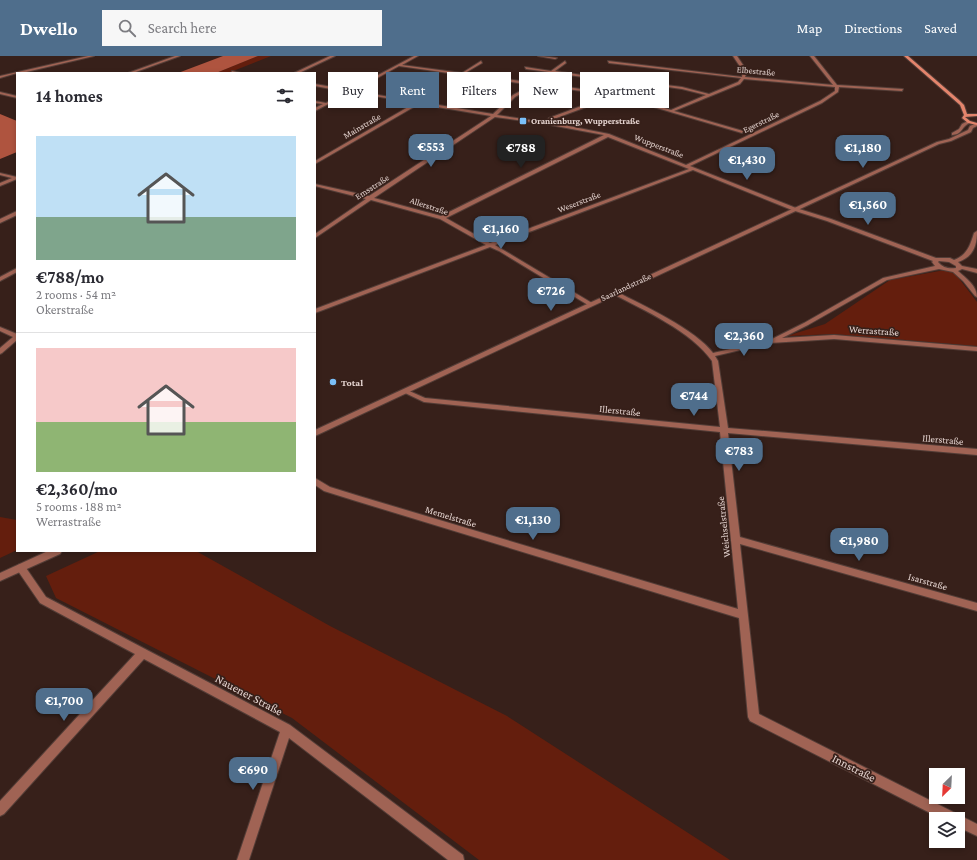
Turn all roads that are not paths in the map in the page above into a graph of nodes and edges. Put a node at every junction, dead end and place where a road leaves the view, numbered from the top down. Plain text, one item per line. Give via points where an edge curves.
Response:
1 (92, 56) edge
2 (178, 56) edge
3 (333, 56) edge
4 (416, 56) edge
5 (540, 56) edge
6 (735, 56) edge
7 (812, 56) edge
8 (906, 56) edge
9 (555, 58) dead end
10 (481, 62) dead end
11 (565, 62) dead end
12 (609, 62) dead end
13 (398, 65) junction
14 (526, 68) dead end
15 (22, 72) edge
16 (133, 72) edge
17 (298, 72) edge
18 (448, 72) edge
19 (465, 72) edge
20 (551, 72) joint
21 (16, 73) edge
22 (378, 76) edge
23 (0, 77) edge
24 (743, 78) junction
25 (316, 85) edge
26 (669, 86) edge
27 (328, 87) edge
28 (837, 87) junction
29 (902, 90) dead end
30 (0, 93) edge
31 (519, 93) edge
32 (709, 95) junction
33 (16, 96) edge
34 (316, 102) edge
35 (327, 104) joint
36 (962, 105) junction
37 (439, 107) edge
38 (409, 108) edge
39 (580, 108) edge
40 (661, 108) edge
41 (316, 110) edge
42 (671, 111) junction
43 (966, 115) junction
44 (977, 115) edge
45 (494, 116) junction
46 (969, 122) junction
47 (545, 123) junction
48 (977, 124) edge
49 (742, 132) dead end
50 (964, 134) junction
51 (975, 134) dead end
52 (608, 135) junction
53 (938, 143) junction
54 (316, 161) edge
55 (687, 166) junction
56 (693, 169) junction
57 (0, 174) edge
58 (16, 178) edge
59 (16, 178) edge
60 (0, 185) edge
61 (316, 185) edge
62 (370, 198) junction
63 (794, 209) junction
64 (16, 213) edge
65 (442, 218) junction
66 (0, 221) edge
67 (977, 233) edge
68 (316, 235) edge
69 (490, 245) junction
70 (936, 260) junction
71 (954, 262) junction
72 (939, 267) junction
73 (957, 269) junction
74 (16, 271) edge
75 (977, 271) edge
76 (0, 279) edge
77 (615, 293) junction
78 (977, 295) edge
79 (590, 304) junction
80 (316, 310) edge
81 (0, 329) edge
82 (16, 336) edge
83 (16, 337) edge
84 (770, 341) junction
85 (977, 349) edge
86 (0, 352) edge
87 (712, 355) junction
88 (407, 392) junction
89 (724, 430) junction
90 (316, 433) edge
91 (977, 452) edge
92 (316, 482) edge
93 (735, 539) junction
94 (55, 552) edge
95 (21, 568) junction
96 (0, 577) edge
97 (977, 606) edge
98 (744, 615) junction
99 (143, 652) junction
100 (754, 717) joint
101 (286, 729) junction
102 (0, 810) edge
103 (941, 812) edge
104 (965, 824) edge
105 (977, 830) edge
106 (243, 860) edge
107 (458, 860) edge

1 - 15 street
2 - 16 street
3 - 17 street
4 - 13 street
5 - 9 street
6 - 24 street via 745,71
7 - 28 street
8 - 36 main road
10 - 19 street
11 - 20 street, Emsstraße
12 - 24 street, Elbestraße
13 - 18 street
13 - 22 street
14 - 20 street
21 - 23 street
24 - 28 street, Elbestraße
24 - 32 street via 739,83
25 - 27 street, Wupperstraße
26 - 32 street
28 - 29 street, Elbestraße
28 - 55 street, Egerstraße via 837,91 821,102
30 - 33 street
31 - 45 street, Emsstraße
32 - 42 street
34 - 35 street
35 - 41 street
36 - 43 main road
36 - 44 main road
37 - 45 street, Wupperstraße
38 - 54 street, Mainstraße
39 - 47 street
40 - 42 street
42 - 49 street
43 - 44 main road
43 - 46 main road via 964,119
45 - 47 street, Wupperstraße
45 - 62 street, Emsstraße
46 - 48 main road
46 - 53 street, Saarlandstraße via 963,125 961,130
47 - 52 street, Wupperstraße
48 - 50 street, Saarlandstraße
50 - 51 street
50 - 53 street, Saarlandstraße
52 - 55 street, Wupperstraße
52 - 65 street
53 - 63 street, Saarlandstraße
55 - 56 street, Wupperstraße
56 - 63 street, Wupperstraße
56 - 69 street, Weserstraße
57 - 58 street
59 - 60 street
61 - 62 street, Allerstraße
62 - 65 street, Allerstraße
62 - 68 street, Emsstraße
63 - 70 street, Wupperstraße
63 - 77 street, Saarlandstraße
64 - 66 street
65 - 69 street, Allerstraße
67 - 71 street via 971,251 967,256
69 - 79 street, Allerstraße
69 - 80 street, Weserstraße
70 - 71 street, Wupperstraße
70 - 72 street
71 - 73 street
72 - 73 street
72 - 84 street, Werrastraße via 885,279 806,324
73 - 75 street
73 - 78 street
74 - 76 street
77 - 79 street, Saarlandstraße
77 - 87 street via 694,338
79 - 88 street, Saarlandstraße
81 - 82 street
83 - 86 street
84 - 85 street, Werrastraße via 834,337
84 - 87 street, Werrastraße
87 - 89 street, Weichselstraße
88 - 89 street, Illerstraße via 424,400
88 - 90 street, Saarlandstraße
89 - 91 street, Illerstraße
89 - 93 street, Weichselstraße
92 - 98 street, Memelstraße via 327,489 359,500
93 - 97 street, Isarstraße
93 - 98 street, Weichselstraße
94 - 95 street
95 - 96 street
95 - 99 street, Nauener Straße via 43,600
98 - 100 street, Weichselstraße
99 - 101 street, Nauener Straße
99 - 102 street
100 - 103 street, Innstraße
101 - 106 street
101 - 107 street, Nauener Straße
104 - 105 street

